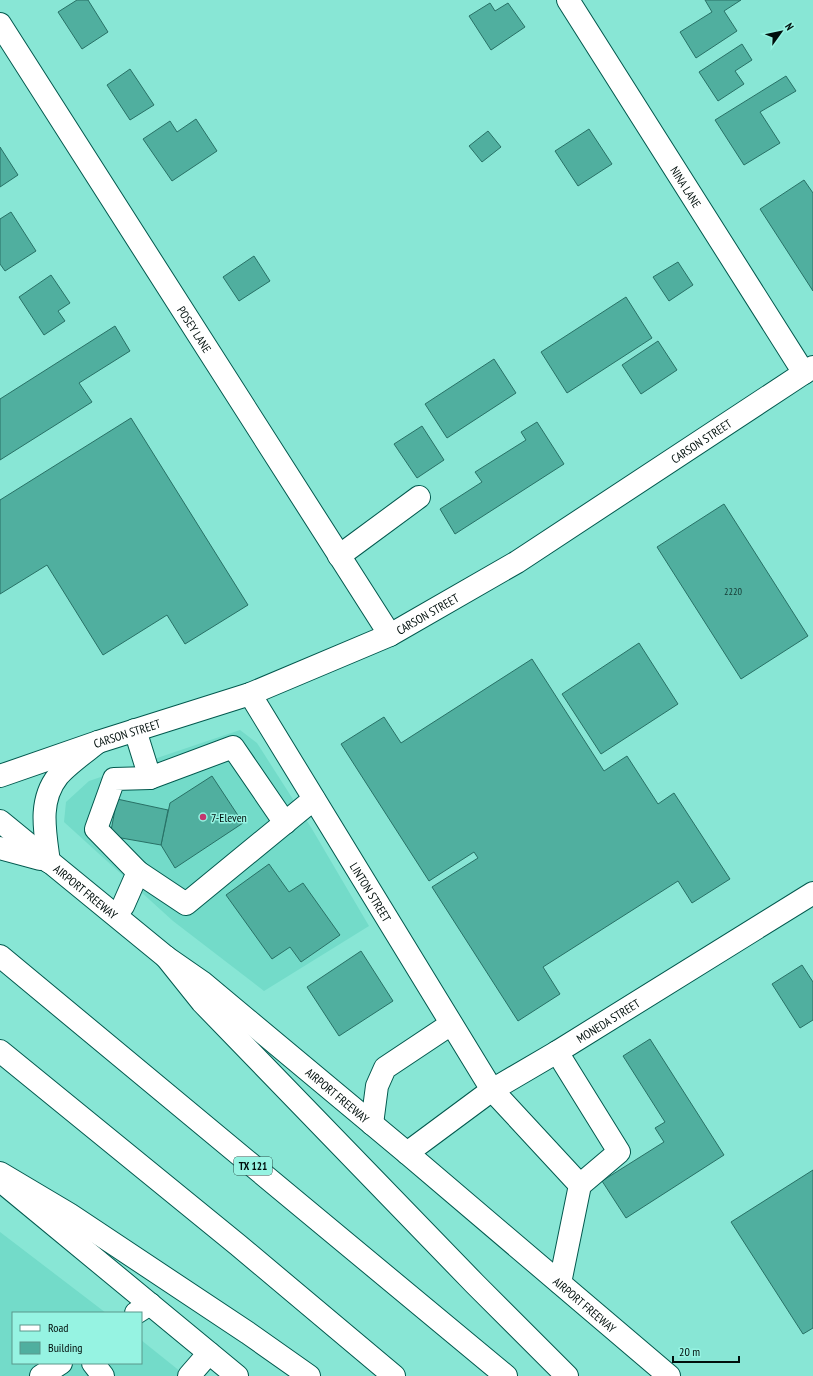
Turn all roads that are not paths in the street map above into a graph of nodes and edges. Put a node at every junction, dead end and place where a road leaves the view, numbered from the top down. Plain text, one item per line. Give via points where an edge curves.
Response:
1 (568, 0) edge
2 (0, 24) edge
3 (809, 370) edge
4 (419, 497) dead end
5 (340, 556) junction
6 (390, 635) junction
7 (250, 694) junction
8 (134, 730) junction
9 (98, 742) junction
10 (0, 776) edge
11 (150, 778) junction
12 (314, 799) junction
13 (0, 821) edge
14 (285, 822) junction
15 (0, 848) edge
16 (49, 862) junction
17 (138, 872) junction
18 (813, 893) edge
19 (123, 906) dead end
20 (0, 956) edge
21 (166, 957) junction
22 (451, 1024) junction
23 (0, 1051) edge
24 (557, 1052) junction
25 (492, 1090) junction
26 (372, 1124) junction
27 (407, 1153) junction
28 (0, 1173) edge
29 (0, 1180) edge
30 (580, 1185) junction
31 (560, 1283) junction
32 (143, 1308) edge
33 (209, 1353) junction
34 (59, 1364) edge
35 (94, 1364) edge
36 (41, 1376) edge
37 (103, 1376) edge
38 (189, 1376) edge
39 (237, 1376) edge
40 (309, 1376) edge
41 (394, 1376) edge
42 (506, 1376) edge
43 (567, 1376) edge
44 (669, 1376) edge

1 - 3 main road, NINA LANE
2 - 5 main road, POSEY LANE
3 - 6 main road, CARSON STREET via 517,562
4 - 5 main road
5 - 6 main road, POSEY LANE
6 - 7 main road, CARSON STREET
7 - 8 main road, CARSON STREET
7 - 12 main road, LINTON STREET
8 - 9 main road, CARSON STREET
8 - 11 main road
9 - 10 main road, CARSON STREET
9 - 16 main road via 59,775 49,790 44,810 44,825
11 - 14 main road via 233,747
11 - 17 main road via 114,779 96,829
12 - 14 main road
12 - 22 main road, LINTON STREET
13 - 16 main road, AIRPORT FREEWAY
14 - 17 main road via 186,904
15 - 16 main road
16 - 21 main road, AIRPORT FREEWAY
17 - 19 main road
18 - 24 main road, MONEDA STREET
20 - 42 main road, TX 121
21 - 26 main road, AIRPORT FREEWAY via 202,982
21 - 43 main road via 202,1002
22 - 25 main road, LINTON STREET
22 - 26 main road via 389,1064 383,1071 377,1086
23 - 41 main road
24 - 25 main road, MONEDA STREET
24 - 30 main road via 619,1152
25 - 27 main road, MONEDA STREET
25 - 30 main road, LINTON STREET
26 - 27 main road, AIRPORT FREEWAY
27 - 31 main road, AIRPORT FREEWAY
28 - 40 main road via 69,1214
29 - 32 main road
30 - 31 main road
31 - 44 main road, AIRPORT FREEWAY
32 - 33 main road
33 - 38 main road
33 - 39 main road
34 - 36 main road
35 - 37 main road

